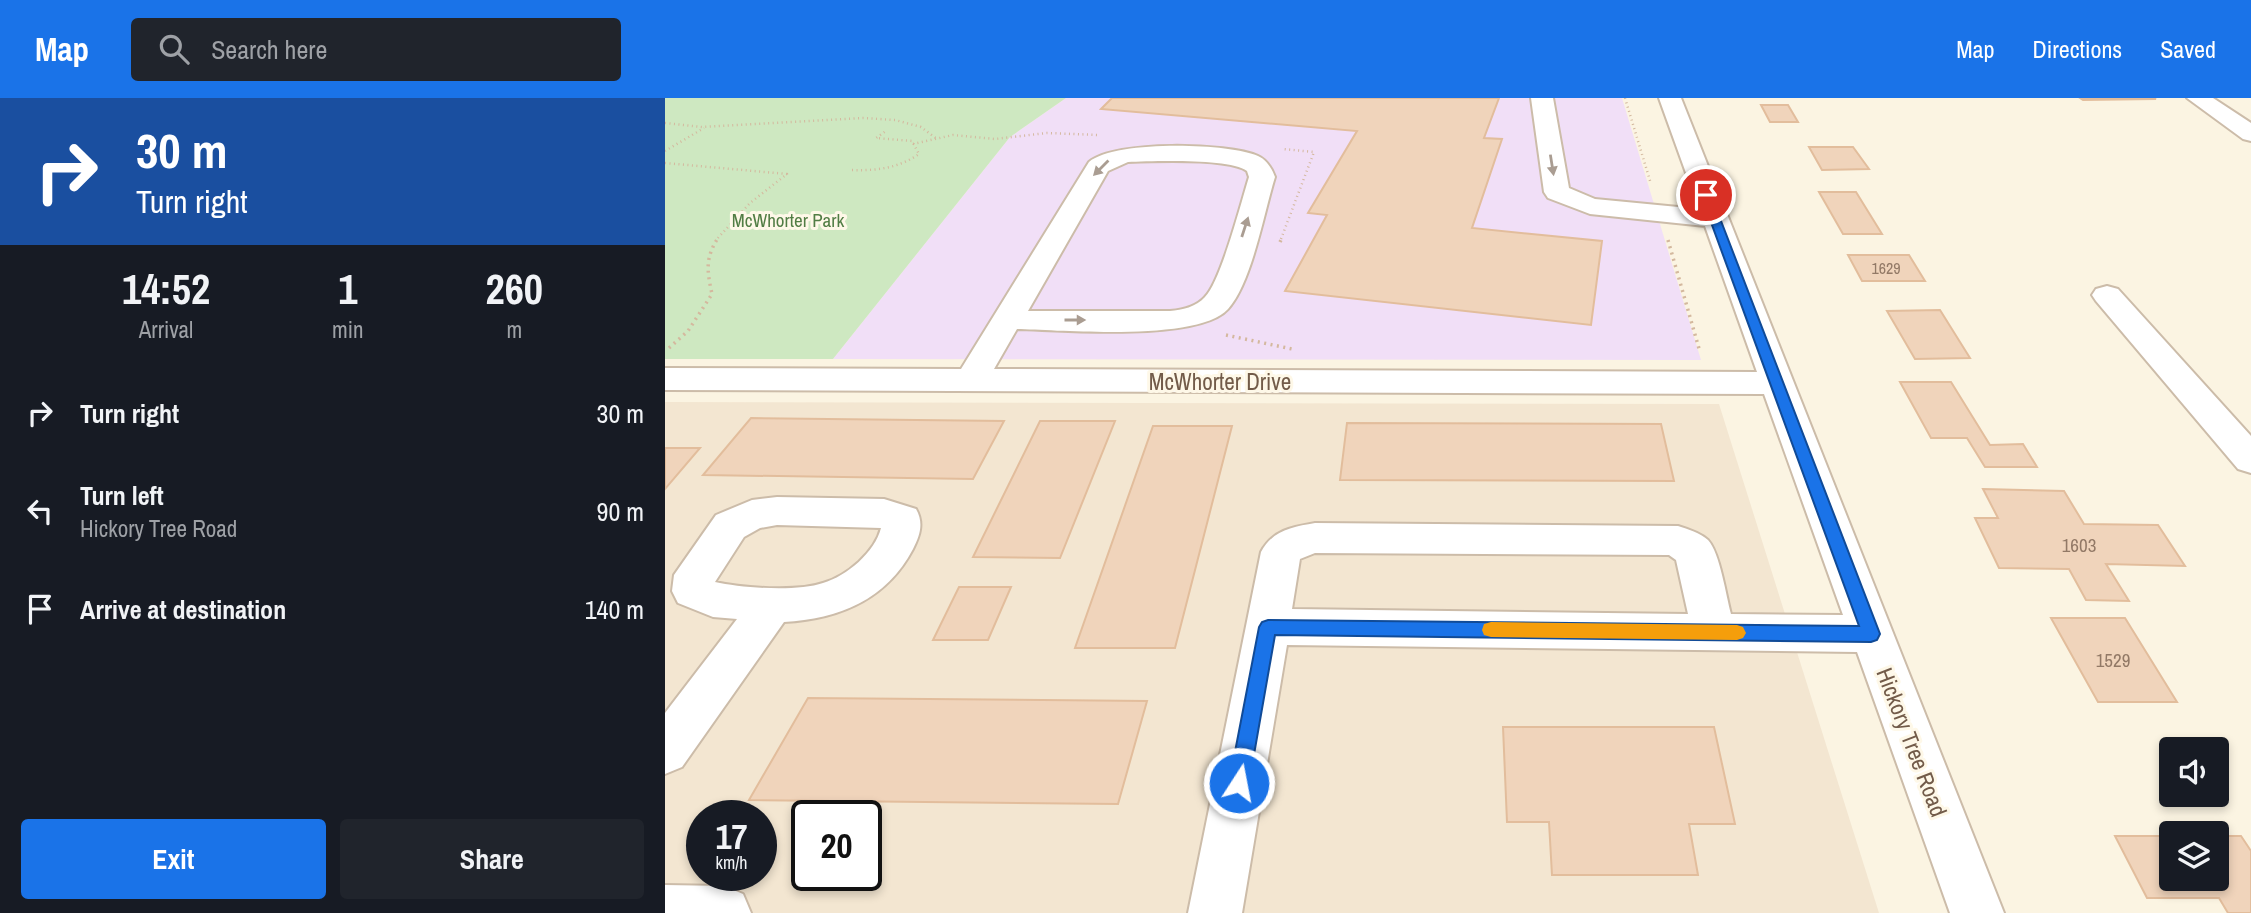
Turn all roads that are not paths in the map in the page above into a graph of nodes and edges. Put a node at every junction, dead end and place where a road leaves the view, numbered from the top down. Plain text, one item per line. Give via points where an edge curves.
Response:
1 (1542, 98) edge
2 (1670, 98) edge
3 (2198, 98) edge
4 (2251, 134) edge
5 (1715, 219) junction
6 (2107, 295) dead end
7 (1007, 320) junction
8 (665, 379) edge
9 (971, 380) junction
10 (1776, 383) junction
11 (2251, 460) edge
12 (772, 605) dead end
13 (1268, 627) junction
14 (1714, 632) junction
15 (1871, 634) junction
16 (665, 751) edge
17 (665, 912) edge
18 (724, 913) edge
19 (1215, 913) edge
20 (1977, 913) edge

1 -> 5 street via 1557,192 1590,206
2 - 5 street, Hickory Tree Road
3 - 4 street
5 - 10 street, Hickory Tree Road
6 - 11 street
7 -> 7 street via 1162,321 1206,311 1223,295 1261,170 1236,158 1135,154 1102,163
7 - 9 street
8 - 9 street, McWhorter Drive
9 - 10 street, McWhorter Drive
10 - 15 street, Hickory Tree Road
12 - 16 street
13 - 14 street
13 - 14 street via 1281,552 1294,542 1315,538 1648,539 1678,541 1694,552
13 - 19 street
14 - 15 street
15 - 20 street, Hickory Tree Road
17 - 18 street

